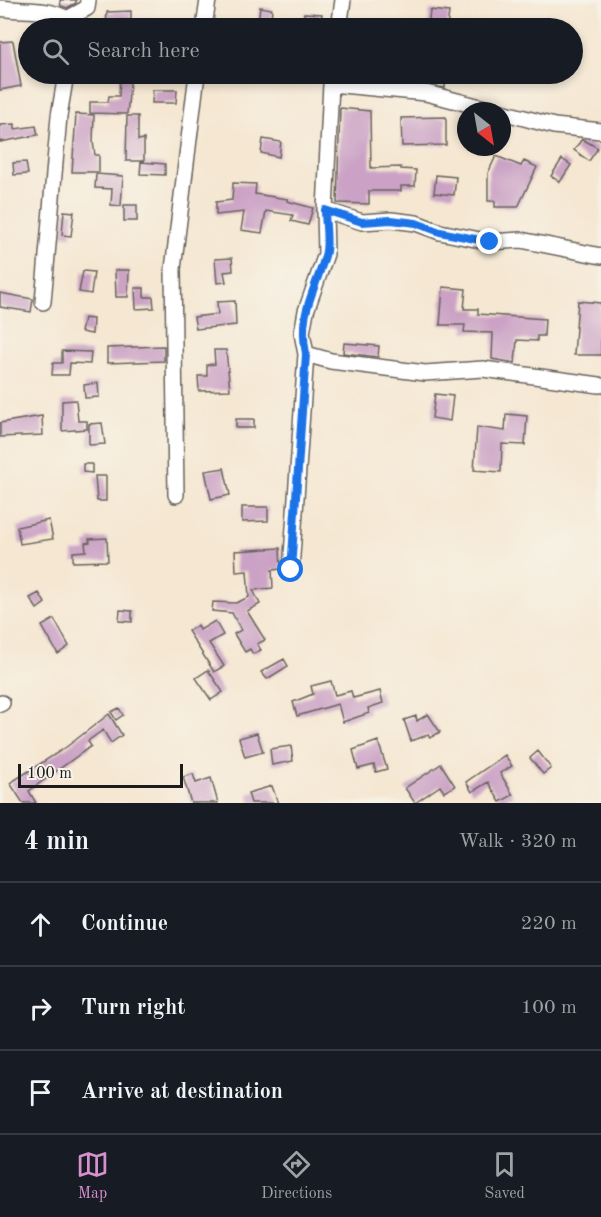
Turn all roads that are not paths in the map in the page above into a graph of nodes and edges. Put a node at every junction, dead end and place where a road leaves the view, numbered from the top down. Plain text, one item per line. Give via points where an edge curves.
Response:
1 (88, 0) edge
2 (208, 0) edge
3 (343, 0) edge
4 (0, 8) edge
5 (57, 18) edge
6 (74, 18) edge
7 (205, 18) edge
8 (340, 18) edge
9 (64, 84) edge
10 (196, 84) edge
11 (332, 84) edge
12 (366, 84) edge
13 (461, 102) edge
14 (511, 114) edge
15 (601, 132) edge
16 (325, 210) junction
17 (601, 256) edge
18 (43, 302) dead end
19 (306, 354) junction
20 (599, 385) dead end
21 (176, 495) dead end
22 (291, 570) dead end

1 - 6 street via 87,8
2 - 7 street
3 - 8 street
4 - 5 street via 41,9
9 - 18 street
10 - 21 street via 173,269
11 - 16 street
12 - 13 street
14 - 15 street via 554,126
16 - 17 street via 362,222 416,223 490,242 521,240
16 - 19 street via 326,254 308,303 302,333
19 - 20 street via 425,373 483,369
19 - 22 street

